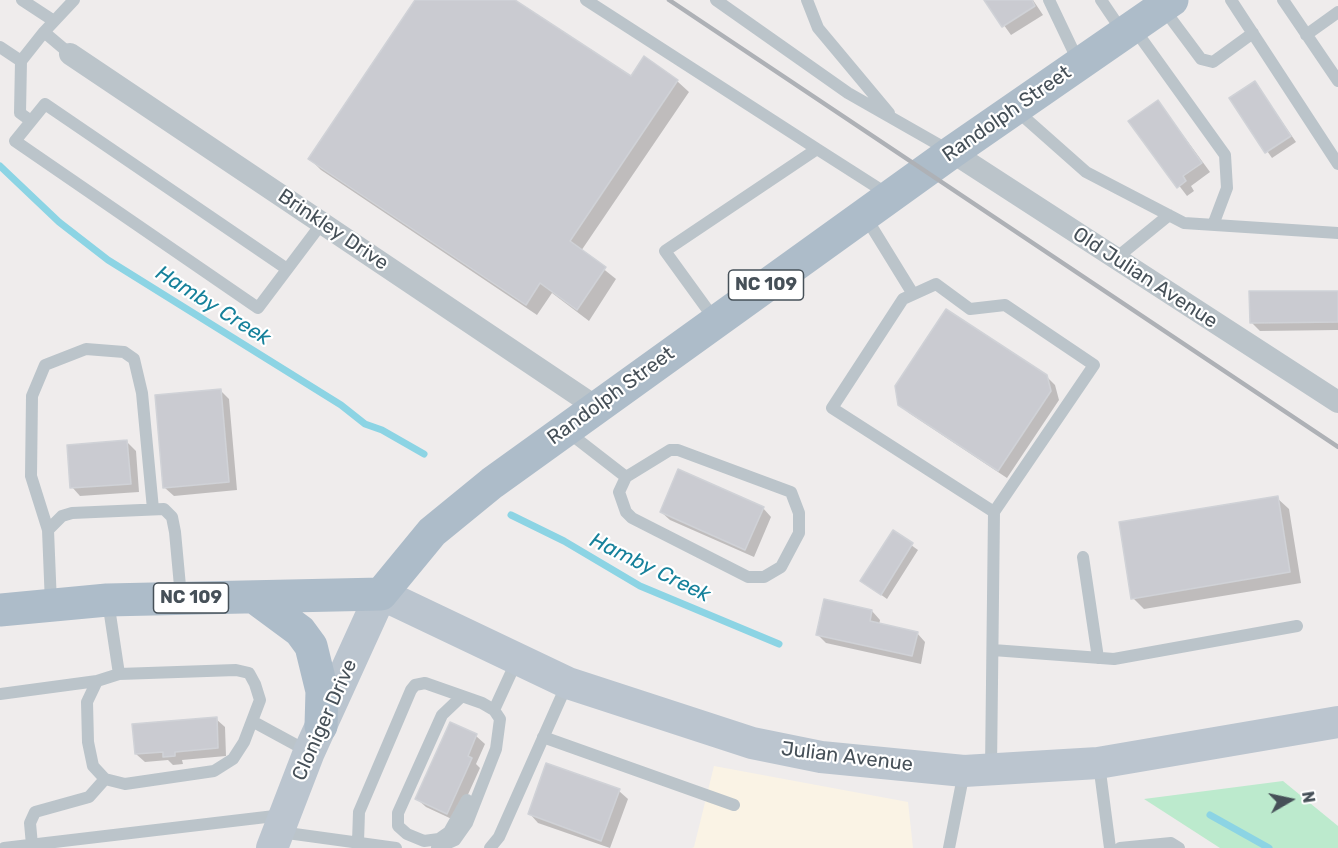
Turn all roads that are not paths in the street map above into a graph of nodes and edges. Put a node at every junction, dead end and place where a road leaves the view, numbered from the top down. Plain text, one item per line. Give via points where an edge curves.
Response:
1 (22, 0) edge
2 (74, 0) edge
3 (586, 0) edge
4 (716, 0) edge
5 (807, 0) edge
6 (1050, 0) edge
7 (1101, 0) edge
8 (1231, 0) edge
9 (1283, 0) edge
10 (1167, 3) edge
11 (1338, 12) edge
12 (54, 21) junction
13 (1129, 30) junction
14 (44, 32) junction
15 (1253, 33) junction
16 (1306, 35) junction
17 (0, 47) edge
18 (70, 54) joint
19 (21, 61) junction
20 (1080, 64) junction
21 (1338, 81) edge
22 (1015, 109) junction
23 (893, 119) junction
24 (31, 121) junction
25 (817, 149) junction
26 (952, 152) junction
27 (1338, 164) edge
28 (891, 196) junction
29 (864, 215) junction
30 (1169, 215) junction
31 (322, 223) junction
32 (1213, 225) junction
33 (1338, 233) edge
34 (1115, 259) junction
35 (287, 269) junction
36 (913, 294) junction
37 (716, 321) junction
38 (1338, 402) edge
39 (596, 407) junction
40 (565, 429) junction
41 (626, 477) junction
42 (153, 509) junction
43 (994, 512) junction
44 (48, 530) junction
45 (1083, 557) dead end
46 (381, 594) junction
47 (254, 597) junction
48 (181, 599) junction
49 (108, 600) junction
50 (51, 605) junction
51 (0, 610) edge
52 (1297, 626) dead end
53 (993, 650) junction
54 (518, 657) junction
55 (1098, 658) junction
56 (119, 674) junction
57 (97, 681) junction
58 (568, 683) junction
59 (0, 694) edge
60 (461, 697) junction
61 (494, 710) junction
62 (252, 722) junction
63 (1338, 722) edge
64 (543, 737) junction
65 (315, 739) junction
66 (496, 749) junction
67 (1098, 763) junction
68 (978, 770) junction
69 (105, 779) junction
70 (734, 804) dead end
71 (279, 832) edge
72 (358, 842) junction
73 (32, 845) junction
74 (4, 848) edge
75 (396, 848) edge
76 (437, 848) edge
77 (490, 848) edge
78 (949, 848) edge
79 (1110, 848) edge
80 (1120, 848) edge
81 (1179, 848) edge

1 - 12 lane
2 - 12 lane
3 - 25 lane
4 - 23 lane via 848,93
5 - 23 lane via 818,28
6 - 20 lane
7 - 13 lane
8 - 15 lane
9 - 16 lane
10 - 13 main road, Randolph Street / NC 109
10 - 15 lane via 1201,59 1213,62
11 - 16 lane
12 - 14 lane
13 - 20 main road, Randolph Street / NC 109
13 - 32 lane via 1225,155 1227,188
14 - 18 lane
14 - 19 lane
15 - 27 lane
16 - 21 lane
17 - 19 lane
18 - 31 street, Brinkley Drive
19 - 24 lane via 20,113
20 - 22 main road, Randolph Street / NC 109
22 - 26 main road, Randolph Street / NC 109
22 - 30 lane via 1086,172
23 - 26 lane
24 - 35 lane via 45,104
24 - 35 lane via 15,141 258,308
25 - 28 lane
25 - 37 lane via 665,251
26 - 28 main road, Randolph Street / NC 109
26 - 34 street, Old Julian Avenue
28 - 29 main road, Randolph Street / NC 109
29 - 36 lane
29 - 37 main road, Randolph Street / NC 109
30 - 32 lane via 1184,223
30 - 34 lane
31 - 35 lane
31 - 39 street, Brinkley Drive
32 - 33 lane
34 - 38 street, Old Julian Avenue
36 - 43 lane via 903,299 832,408
36 - 43 lane via 936,284 970,309 1005,304 1094,365
37 - 39 main road, Randolph Street / NC 109
39 - 40 main road, Randolph Street / NC 109
40 - 41 lane
40 - 46 main road, Randolph Street / NC 109 via 432,532
41 - 41 lane via 619,492 620,502 632,518 748,578 764,577 781,567 799,533 799,513 791,492 678,450 662,453
42 - 44 lane via 72,513 62,516
42 - 44 lane via 142,393 134,359 124,352 86,349 45,365 32,396 32,476
42 - 48 lane via 164,509 172,517
43 - 53 lane
44 - 50 lane
45 - 55 lane
46 - 47 main road, NC 109
46 - 54 street, Julian Avenue
46 - 65 street, Cloniger Drive
47 - 48 main road, NC 109
47 - 65 main road via 300,631 312,646 322,691
48 - 49 main road, NC 109
49 - 50 main road, NC 109
49 - 56 lane
50 - 51 main road, NC 109
52 - 55 lane via 1114,659
53 - 55 lane
53 - 68 lane
54 - 58 street, Julian Avenue
54 - 61 lane
56 - 57 lane
56 - 62 lane via 236,670 249,674 260,700
57 - 59 lane
57 - 69 lane via 87,702 88,742 93,766
58 - 64 lane
58 - 68 street, Julian Avenue via 752,743 821,757
60 - 61 lane
60 - 66 lane via 442,715 398,813 398,826 424,841 439,839 449,832 465,807 485,754
60 - 72 lane via 425,683 411,690 359,812
61 - 66 lane via 500,719
62 - 65 lane
62 - 69 lane via 233,759 214,771 125,783
63 - 67 street, Julian Avenue
64 - 70 lane
64 - 77 lane via 499,837
65 - 71 street, Cloniger Drive
66 - 76 lane via 466,823 455,840
67 - 68 street, Julian Avenue
67 - 79 lane
68 - 78 lane
69 - 73 lane via 89,798 35,812 30,823
71 - 72 lane
71 - 73 lane
72 - 75 lane
73 - 74 lane
80 - 81 lane via 1171,843

